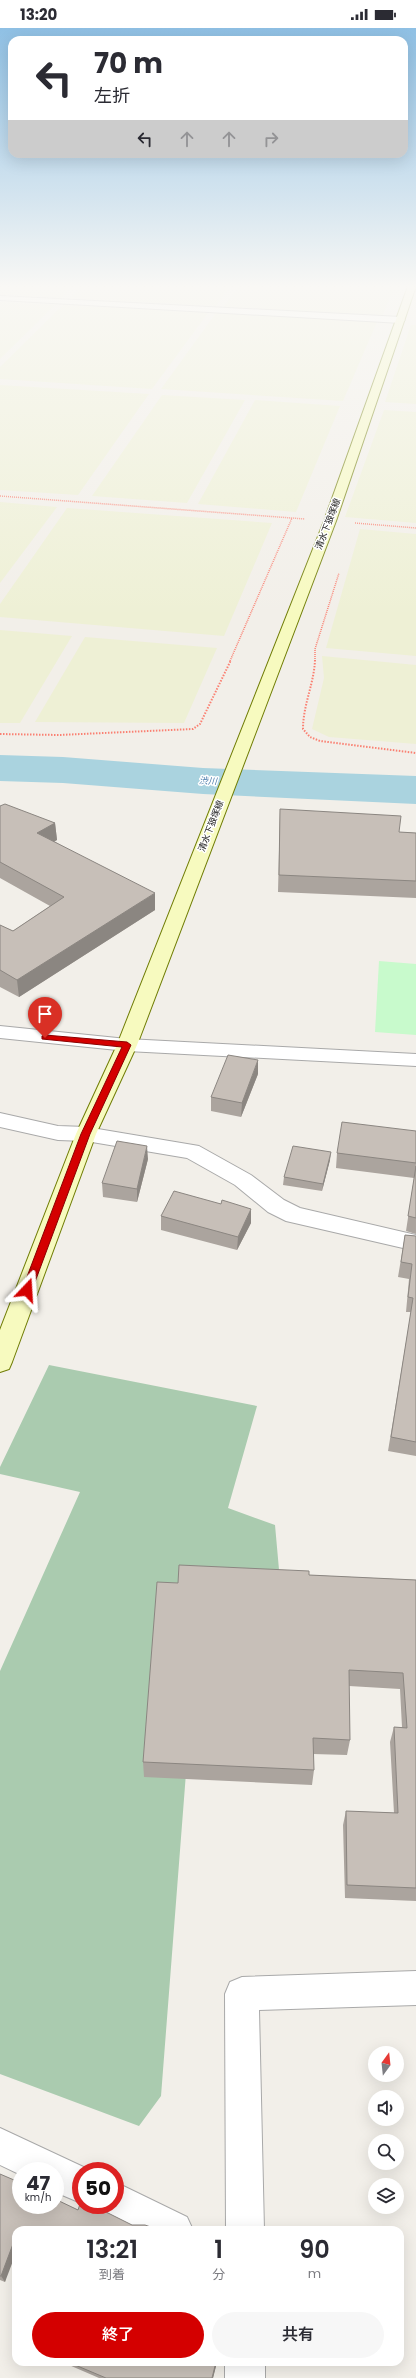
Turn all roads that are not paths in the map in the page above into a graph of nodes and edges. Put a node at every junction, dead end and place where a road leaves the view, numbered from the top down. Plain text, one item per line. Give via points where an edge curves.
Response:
1 (374, 396) edge
2 (0, 1032) edge
3 (127, 1045) junction
4 (416, 1060) edge
5 (0, 1120) edge
6 (86, 1134) junction
7 (416, 1243) edge
8 (0, 1362) edge
9 (416, 1988) edge
10 (0, 2146) edge
11 (33, 2162) edge
12 (124, 2205) edge
13 (166, 2226) edge
14 (245, 2226) edge
15 (245, 2366) edge
16 (245, 2378) edge

1 - 3 main road, 清水下狼塚線 via 330,521
2 - 3 street
3 - 4 street
3 - 6 main road, 清水下狼塚線
5 - 6 street via 58,1133
6 - 7 street via 192,1151 243,1180 276,1206 294,1215
6 - 8 main road, 清水下狼塚線
9 - 14 street via 242,1994
10 - 11 street
12 - 13 street
15 - 16 street

